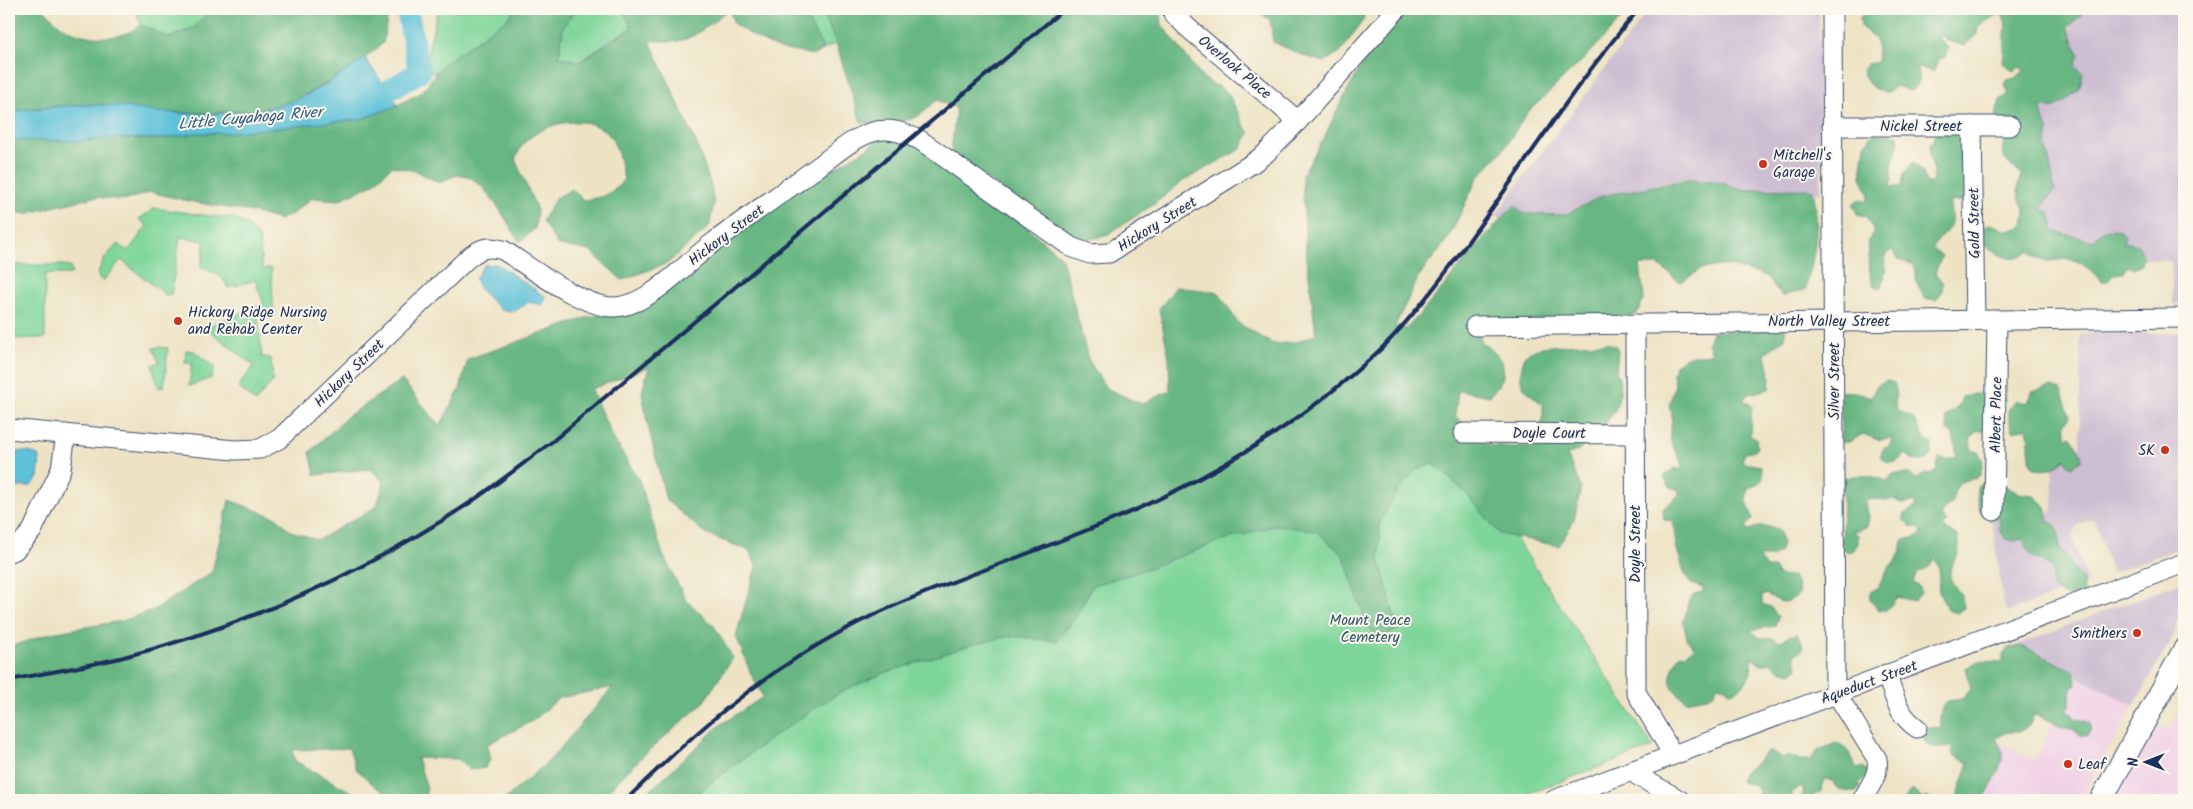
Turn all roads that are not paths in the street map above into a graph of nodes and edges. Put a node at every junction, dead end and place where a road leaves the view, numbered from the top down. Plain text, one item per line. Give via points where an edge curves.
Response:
1 (1397, 9) edge
2 (1832, 9) edge
3 (1173, 13) dead end
4 (1298, 121) junction
5 (1832, 126) junction
6 (1972, 126) junction
7 (2010, 126) dead end
8 (2184, 318) edge
9 (1975, 320) junction
10 (1998, 320) junction
11 (1834, 321) junction
12 (1635, 324) junction
13 (1475, 326) dead end
14 (9, 429) edge
15 (1463, 433) dead end
16 (66, 434) junction
17 (1635, 434) junction
18 (1994, 511) dead end
19 (9, 552) edge
20 (2184, 563) edge
21 (2184, 650) edge
22 (1886, 674) junction
23 (1836, 694) junction
24 (1917, 728) dead end
25 (1673, 755) junction
26 (1635, 770) junction
27 (1554, 800) edge
28 (1680, 800) edge
29 (1862, 800) edge
30 (2101, 800) edge

1 - 4 street, Hickory Street
2 - 5 street, Silver Street
3 - 4 street, Overlook Place
4 - 16 street, Hickory Street via 1253,163 1120,248 1100,255 1072,247 920,140 892,130 873,132 844,148 786,189 652,291 623,306 585,301 503,250 489,247 479,250 466,258 280,439 260,449 235,450
5 - 6 street, Nickel Street
5 - 11 street, Silver Street
6 - 7 street, Nickel Street
6 - 9 street, Gold Street
8 - 10 street, North Valley Street
9 - 10 street, North Valley Street
9 - 11 street, North Valley Street
10 - 18 street, Albert Place
11 - 12 street, North Valley Street
11 - 23 street, Silver Street
12 - 13 street, North Valley Street
12 - 17 street, Doyle Street
14 - 16 street, Hickory Street
15 - 17 street, Doyle Court
16 - 19 street via 61,469 32,531 15,550
17 - 25 street, Doyle Street via 1636,692
20 - 22 street, Aqueduct Street
21 - 30 main road
22 - 23 street, Aqueduct Street
22 - 24 street via 1900,710
23 - 25 street, Aqueduct Street
23 - 29 street via 1877,759 1876,774
25 - 26 street, Aqueduct Street
26 - 27 street, Aqueduct Street
26 - 28 street via 1638,776

